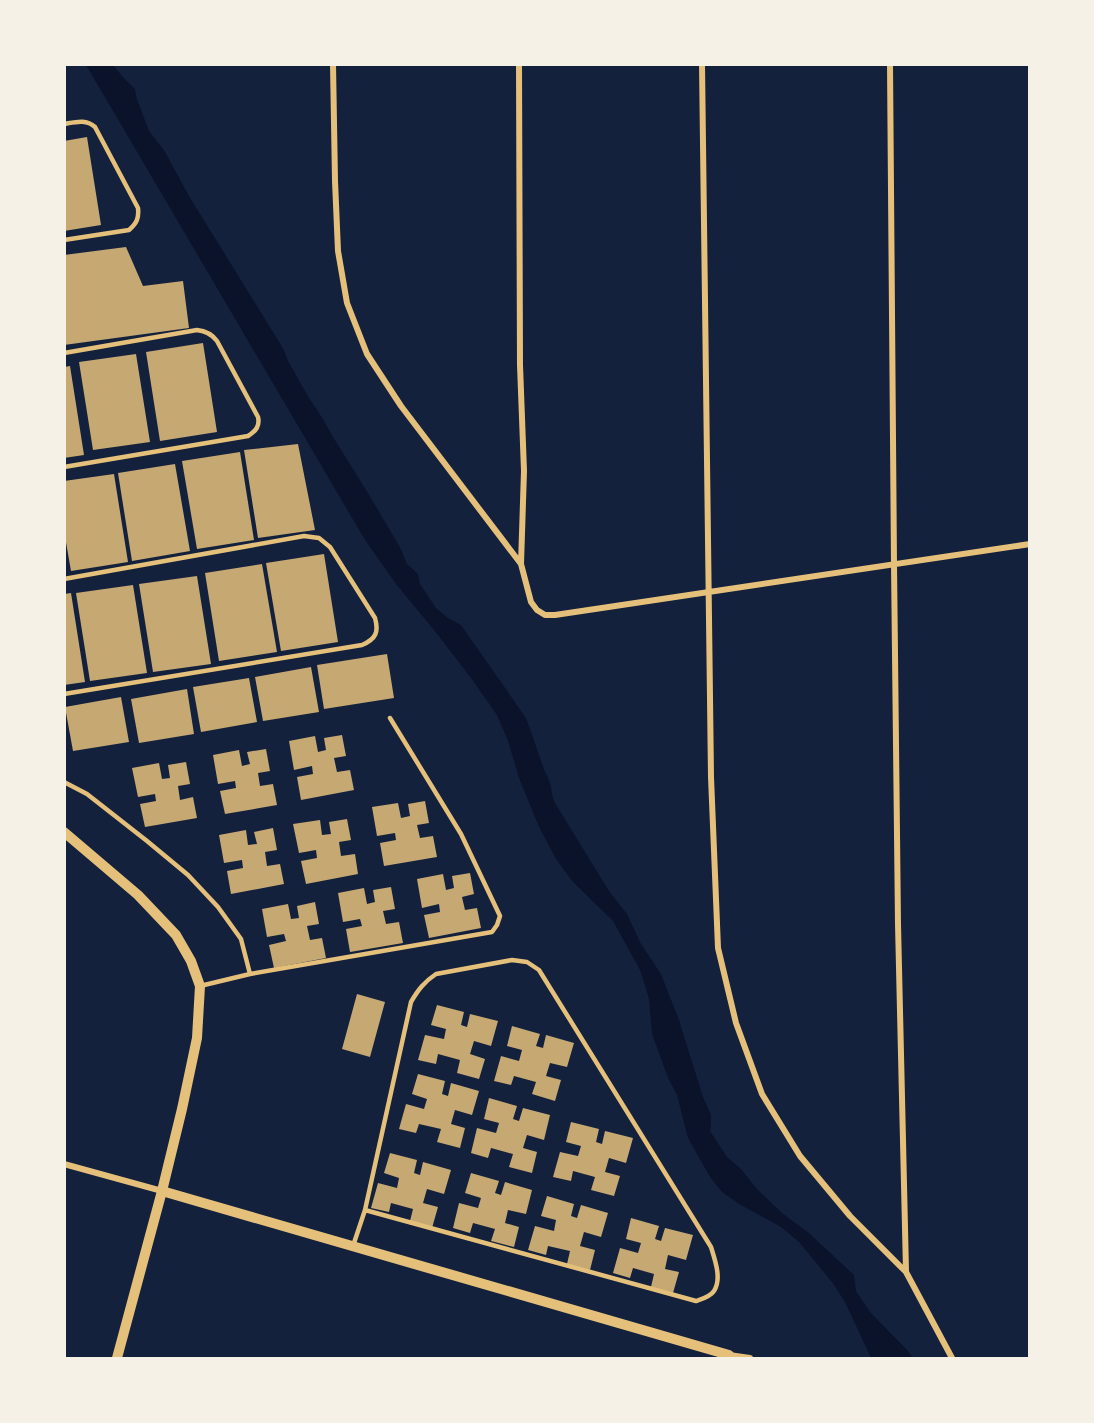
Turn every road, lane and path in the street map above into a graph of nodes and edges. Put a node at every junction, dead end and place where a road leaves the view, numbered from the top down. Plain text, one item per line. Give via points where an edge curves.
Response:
1 (333, 64) edge
2 (519, 64) edge
3 (702, 64) edge
4 (890, 64) edge
5 (64, 124) edge
6 (64, 240) edge
7 (64, 353) edge
8 (64, 467) edge
9 (1029, 544) edge
10 (521, 564) junction
11 (894, 564) junction
12 (64, 579) edge
13 (708, 593) junction
14 (64, 694) edge
15 (390, 718) dead end
16 (64, 782) edge
17 (64, 832) edge
18 (250, 974) junction
19 (200, 986) junction
20 (64, 1164) edge
21 (162, 1191) junction
22 (365, 1210) junction
23 (353, 1247) junction
24 (906, 1272) junction
25 (728, 1357) edge
26 (117, 1359) edge
27 (750, 1359) edge
28 (952, 1359) edge

1 - 10 street via 338,251 347,303 367,354 400,406
2 - 10 street via 524,471
3 - 13 street
4 - 11 street
5 - 6 lane via 83,121 95,127 139,214 129,230
7 - 8 lane via 203,330 217,341 259,422 255,432 248,436
9 - 11 street
10 - 13 street via 531,602 545,615
11 - 13 street
11 - 24 street
12 - 14 lane via 313,536 330,547 377,627 370,642 362,645
13 - 24 street via 718,948 736,1023 762,1094 800,1156 850,1216
15 - 18 lane via 461,834 500,916 497,925 492,932
16 - 18 lane via 87,794 188,875 218,907 240,939
17 - 19 street via 138,895 176,935
18 - 19 lane
19 - 21 street via 196,1038
20 - 21 street
21 - 23 street
21 - 26 street
22 - 22 lane via 696,1301 714,1291 718,1278 711,1247 539,970 527,962 512,960 436,974 418,989 411,1002
22 - 23 lane
23 - 25 street
24 - 28 street
25 - 27 street

